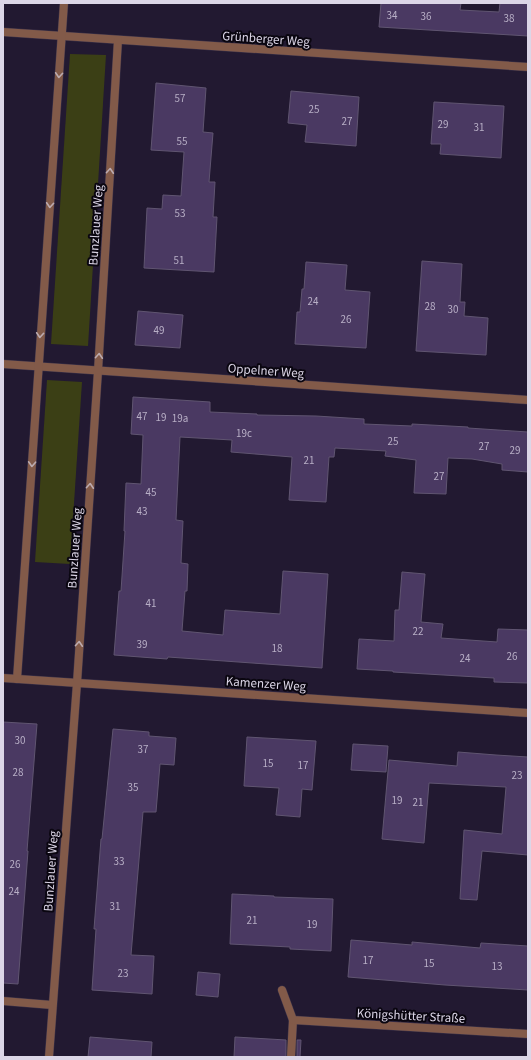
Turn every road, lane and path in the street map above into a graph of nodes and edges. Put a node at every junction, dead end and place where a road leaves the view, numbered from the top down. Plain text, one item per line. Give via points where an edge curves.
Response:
1 (64, 3) edge
2 (3, 32) edge
3 (62, 36) junction
4 (118, 40) junction
5 (528, 67) edge
6 (3, 364) edge
7 (38, 366) junction
8 (98, 371) junction
9 (528, 400) edge
10 (3, 678) edge
11 (17, 679) junction
12 (77, 683) junction
13 (528, 713) edge
14 (282, 990) dead end
15 (3, 1001) edge
16 (52, 1005) junction
17 (293, 1020) junction
18 (528, 1034) edge
19 (49, 1057) edge
20 (291, 1057) edge

1 - 3 street
2 - 3 street, Grünberger Weg
3 - 4 street, Grünberger Weg
3 -> 7 street
4 - 5 street, Grünberger Weg
8 -> 4 street, Bunzlauer Weg
6 - 7 street, Oppelner Weg
7 - 8 street, Oppelner Weg
7 -> 11 street
8 - 9 street, Oppelner Weg
12 -> 8 street, Bunzlauer Weg
10 - 11 street, Kamenzer Weg
11 - 12 street, Kamenzer Weg
12 - 13 street, Kamenzer Weg
12 - 16 street, Bunzlauer Weg
14 - 17 street
15 - 16 street
16 - 19 street, Bunzlauer Weg
17 - 18 street, Königshütter Straße
17 - 20 street

